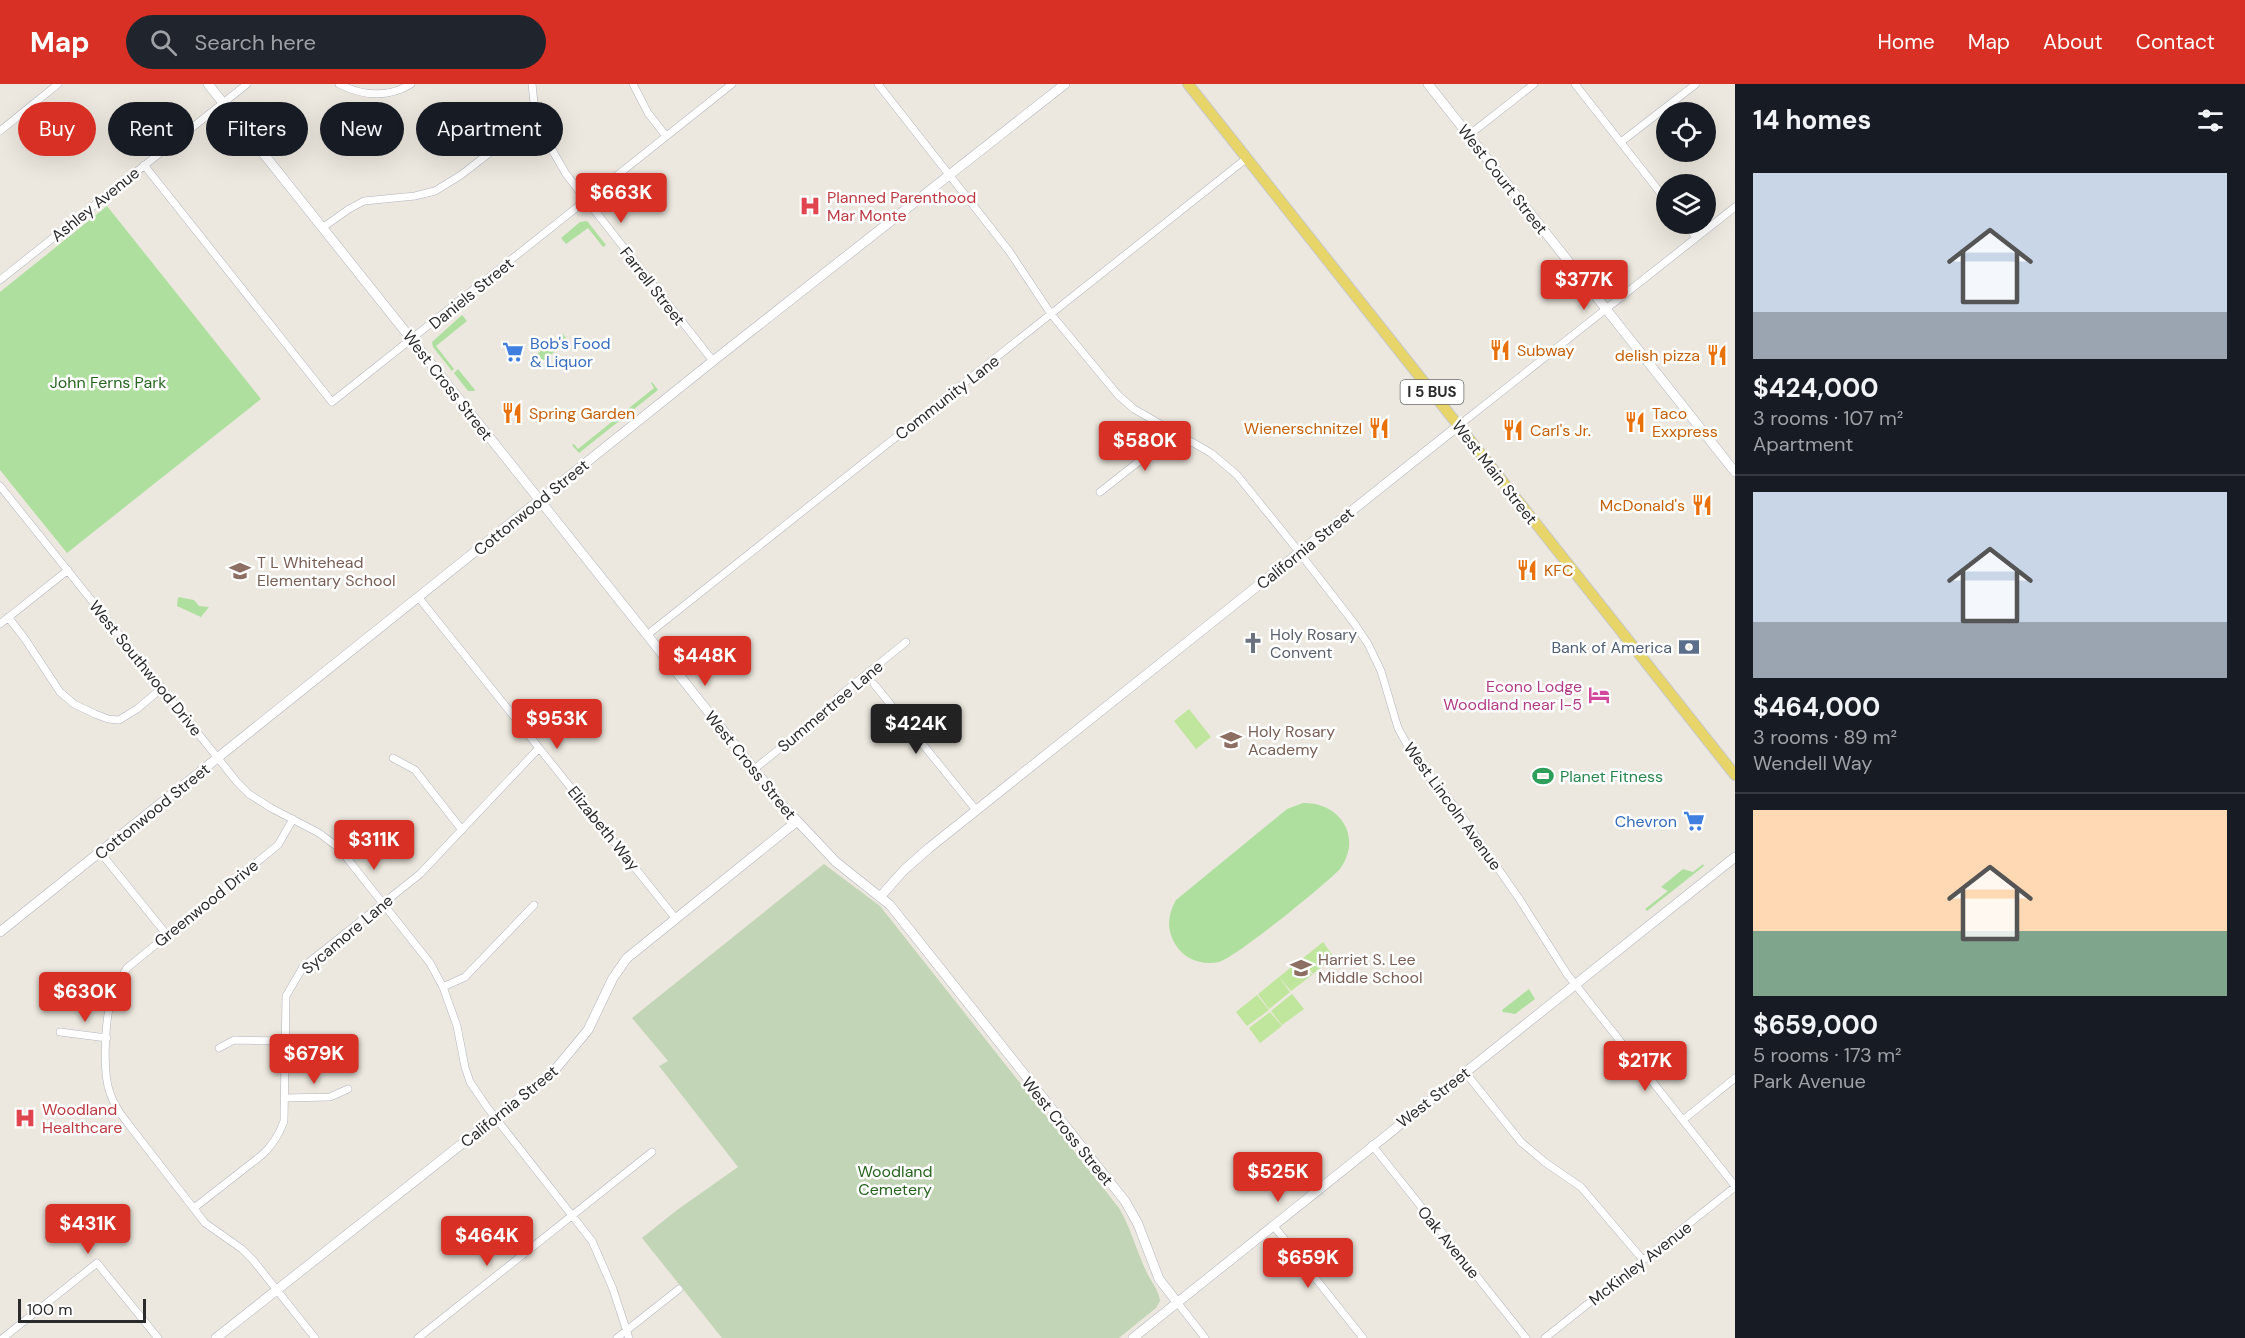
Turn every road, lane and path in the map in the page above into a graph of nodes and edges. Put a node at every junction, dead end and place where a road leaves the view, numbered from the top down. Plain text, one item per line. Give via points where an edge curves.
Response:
1 (56, 84) edge
2 (208, 84) edge
3 (247, 84) edge
4 (339, 84) edge
5 (411, 84) edge
6 (532, 84) edge
7 (633, 84) edge
8 (732, 84) edge
9 (878, 84) edge
10 (1065, 84) edge
11 (1188, 84) edge
12 (1428, 84) edge
13 (1534, 84) edge
14 (1575, 84) edge
15 (1696, 84) edge
16 (223, 102) joint
17 (534, 102) edge
18 (206, 116) edge
19 (0, 131) edge
20 (1469, 135) junction
21 (666, 136) junction
22 (1621, 142) junction
23 (265, 156) edge
24 (486, 156) edge
25 (556, 156) edge
26 (1247, 158) junction
27 (144, 165) junction
28 (949, 174) junction
29 (1656, 187) edge
30 (587, 200) junction
31 (1735, 207) edge
32 (322, 228) junction
33 (1693, 234) edge
34 (1696, 237) junction
35 (0, 280) edge
36 (1606, 309) junction
37 (1051, 314) junction
38 (412, 339) junction
39 (713, 361) junction
40 (1458, 426) junction
41 (1175, 433) junction
42 (1735, 472) edge
43 (0, 486) edge
44 (1100, 492) dead end
45 (539, 500) junction
46 (1299, 552) junction
47 (68, 570) junction
48 (419, 598) junction
49 (9, 617) junction
50 (0, 624) edge
51 (647, 635) junction
52 (906, 642) dead end
53 (874, 684) dead end
54 (162, 688) junction
55 (539, 748) junction
56 (218, 758) junction
57 (393, 758) dead end
58 (753, 770) junction
59 (1735, 775) edge
60 (976, 810) junction
61 (293, 819) junction
62 (796, 822) junction
63 (462, 830) junction
64 (100, 852) junction
65 (1735, 857) edge
66 (880, 897) junction
67 (384, 903) junction
68 (534, 905) dead end
69 (676, 919) junction
70 (0, 932) edge
71 (167, 935) junction
72 (1574, 984) junction
73 (443, 987) junction
74 (60, 1032) dead end
75 (107, 1038) junction
76 (284, 1041) junction
77 (219, 1048) dead end
78 (1464, 1072) junction
79 (1735, 1078) edge
80 (348, 1089) dead end
81 (284, 1098) junction
82 (496, 1118) junction
83 (1683, 1120) junction
84 (1372, 1145) junction
85 (652, 1152) dead end
86 (1735, 1186) edge
87 (194, 1208) junction
88 (572, 1215) junction
89 (1273, 1225) junction
90 (1643, 1260) junction
91 (679, 1289) dead end
92 (276, 1290) junction
93 (1177, 1302) junction
94 (628, 1334) edge
95 (3, 1338) edge
96 (158, 1338) edge
97 (216, 1338) edge
98 (315, 1338) edge
99 (418, 1338) edge
100 (617, 1338) edge
101 (1133, 1338) edge
102 (1205, 1338) edge
103 (1363, 1338) edge
104 (1526, 1338) edge
105 (1545, 1338) edge

1 - 19 street
2 - 16 street, West Cross Street
3 - 16 street, Ashley Avenue
4 - 5 street via 369,94 387,93
6 - 17 street, Farrell Street
7 - 21 street
8 - 21 street, Daniels Street
9 - 28 street, West Lincoln Avenue
10 - 28 street, Cottonwood Street
11 - 26 main road, West Main Street / I 5 BUS
12 - 20 street, West Court Street
13 - 20 street
14 - 22 street
15 - 22 street
18 - 27 street, Ashley Avenue
20 - 36 street, West Court Street
21 - 30 street, Daniels Street
22 - 29 street
23 - 32 street, West Cross Street
24 - 32 street via 435,190 364,201
25 - 30 street, Farrell Street
26 - 37 street, Community Lane
26 - 40 main road, West Main Street / I 5 BUS
27 - 35 street, Ashley Avenue
27 - 38 street, Daniels Street via 332,402
28 - 37 street, West Lincoln Avenue via 1009,251
28 - 39 street, Cottonwood Street
30 - 38 street, Daniels Street
30 - 39 street, Farrell Street
31 - 34 street, California Street
32 - 38 street, West Cross Street
33 - 34 street
34 - 36 street, California Street
36 - 40 street, California Street
36 - 42 street, West Court Street
37 - 41 street, West Lincoln Avenue via 1118,395
37 - 51 street, Community Lane
38 - 45 street, West Cross Street
39 - 45 street, Cottonwood Street
40 - 46 street, California Street
40 - 59 main road, West Main Street / I 5 BUS
41 - 44 street
41 - 46 street, West Lincoln Avenue via 1211,453 1238,475
43 - 47 street, West Southwood Drive
45 - 48 street, Cottonwood Street
45 - 51 street, West Cross Street
46 - 60 street, California Street
46 - 72 street, West Lincoln Avenue via 1368,644 1381,671 1398,728 1410,748 1495,864
47 - 49 street
47 - 54 street, West Southwood Drive
48 - 55 street, Elizabeth Way
48 - 56 street, Cottonwood Street
49 - 50 street
49 - 54 street via 60,692 95,714 119,720
51 - 58 street, West Cross Street
52 - 58 street, Summertree Lane
53 - 60 street
54 - 56 street, West Southwood Drive
55 - 63 street, Sycamore Lane
55 - 69 street, Elizabeth Way
56 - 61 street, West Southwood Drive via 249,794
56 - 64 street, Cottonwood Street
57 - 63 street via 415,770
58 - 62 street, West Cross Street
60 - 66 street, California Street via 915,860
61 - 67 street, West Southwood Drive via 330,839
61 - 71 street, Greenwood Drive via 278,844
62 - 66 street, West Cross Street via 842,868
62 - 69 street, California Street
63 - 67 street, Sycamore Lane via 428,867
64 - 70 street, Cottonwood Street
64 - 71 street
65 - 72 street, West Street
66 - 93 street, West Cross Street via 926,949 1125,1202 1138,1224 1159,1279
67 - 73 street, West Southwood Drive via 430,963
67 - 76 street, Sycamore Lane via 303,967 286,996
68 - 73 street via 465,976
69 - 82 street, California Street via 622,964 594,1021 564,1061
71 - 75 street, Greenwood Drive via 139,957 119,980 111,1000
72 - 78 street, West Street
72 - 83 street, West Lincoln Avenue
73 - 82 street, West Southwood Drive via 470,1082
74 - 75 street
75 - 87 street, Greenwood Drive via 106,1076 117,1109
76 - 77 street via 234,1040
76 - 81 street, Sycamore Lane
78 - 84 street, West Street
78 - 90 street via 1521,1142 1581,1187
79 - 83 street
80 - 81 street via 330,1097
81 - 87 street, Sycamore Lane via 284,1121 271,1147
82 - 88 street, West Southwood Drive
82 - 92 street, California Street
83 - 86 street, West Lincoln Avenue
84 - 89 street, West Street
84 - 104 street, Oak Avenue
85 - 88 street
86 - 90 street, McKinley Avenue
87 - 92 street, Greenwood Drive via 205,1222 242,1249
88 - 94 street, West Southwood Drive via 602,1260
88 - 99 street
89 - 93 street, West Street
89 - 103 street
90 - 105 street, McKinley Avenue
91 - 94 street
92 - 97 street, California Street
92 - 98 street, Greenwood Drive
93 - 101 street, West Street
93 - 102 street
94 - 100 street
95 - 96 street via 97,1263

